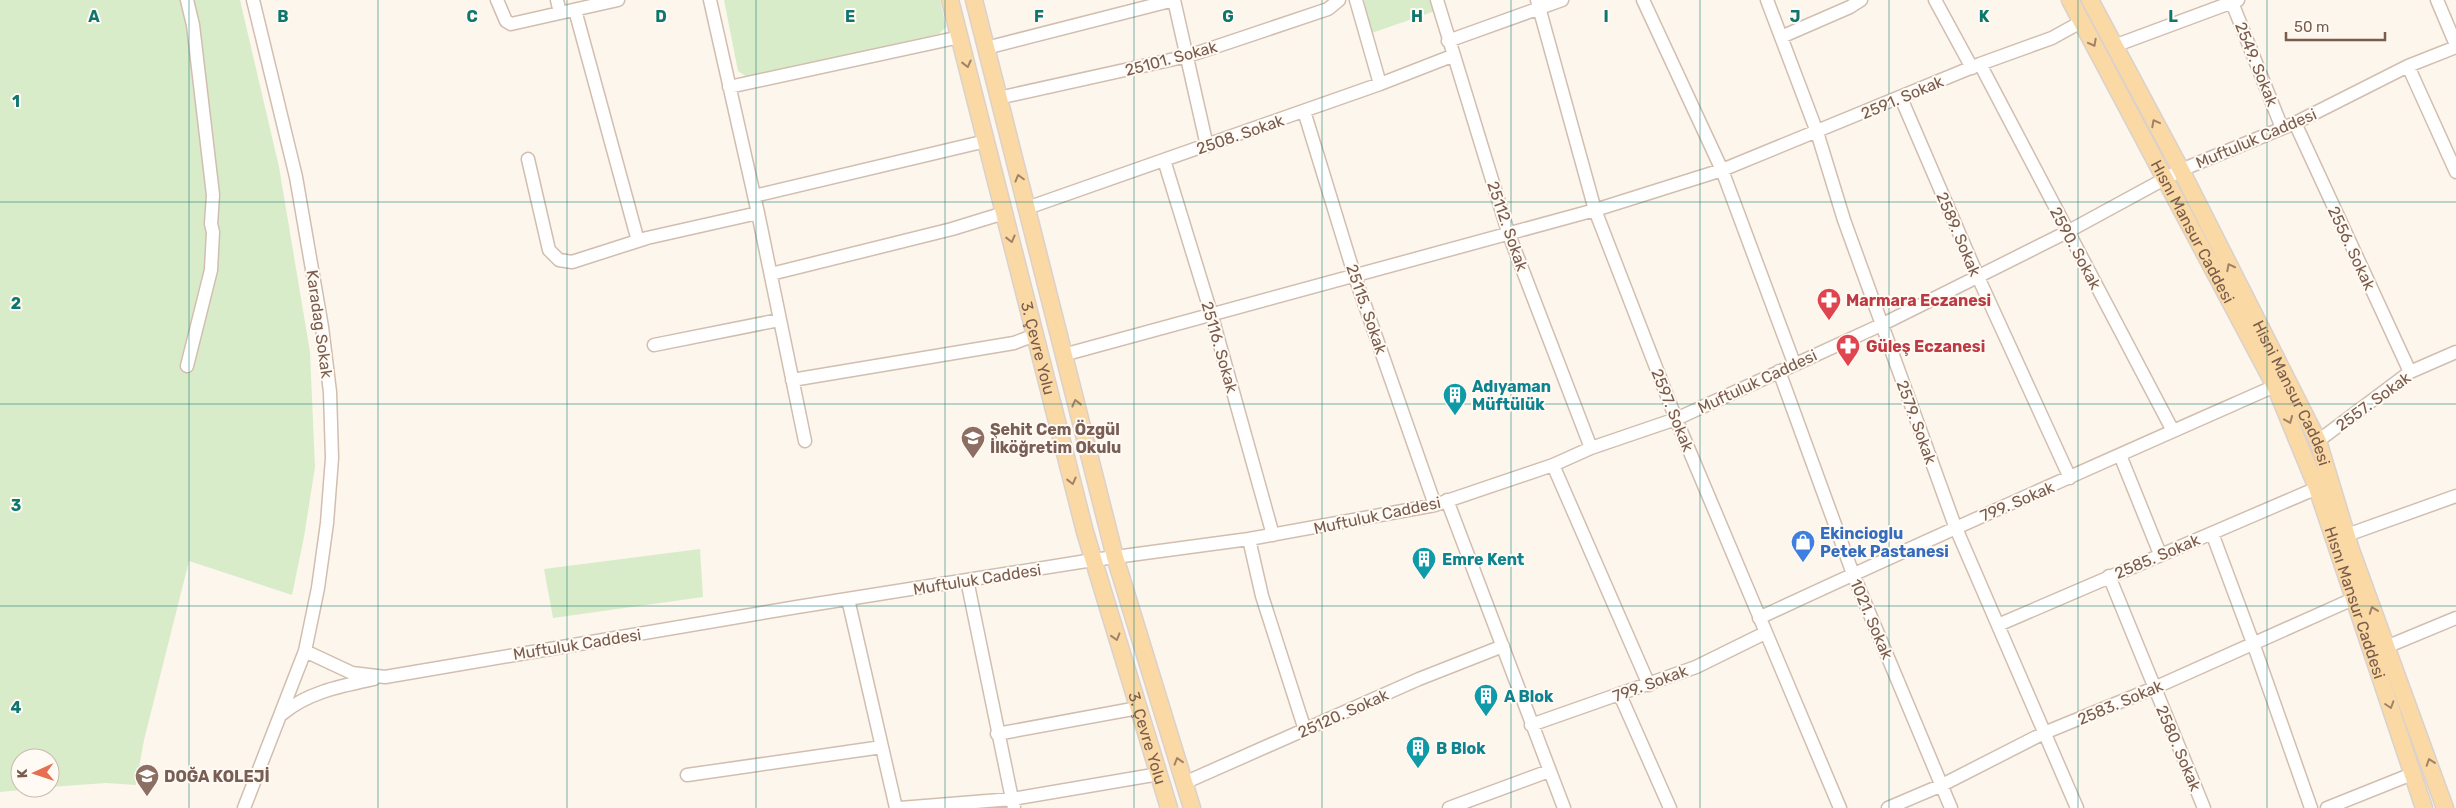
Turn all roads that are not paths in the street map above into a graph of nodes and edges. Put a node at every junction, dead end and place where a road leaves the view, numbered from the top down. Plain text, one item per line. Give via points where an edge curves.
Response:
1 (187, 0) edge
2 (253, 0) edge
3 (497, 0) edge
4 (557, 0) edge
5 (618, 0) edge
6 (710, 0) edge
7 (950, 0) edge
8 (974, 0) edge
9 (1174, 0) edge
10 (1339, 0) edge
11 (1356, 0) edge
12 (1437, 0) edge
13 (1562, 0) edge
14 (1643, 0) edge
15 (1767, 0) edge
16 (1861, 0) edge
17 (1935, 0) edge
18 (2070, 0) edge
19 (2090, 0) edge
20 (2437, 0) edge
21 (2234, 1) edge
22 (1538, 4) edge
23 (575, 10) junction
24 (560, 13) junction
25 (2081, 22) junction
26 (1781, 36) junction
27 (960, 37) junction
28 (1448, 41) junction
29 (2114, 46) junction
30 (2456, 46) edge
31 (986, 48) junction
32 (1188, 56) junction
33 (1452, 56) junction
34 (1976, 66) junction
35 (2408, 66) junction
36 (1380, 84) junction
37 (729, 87) junction
38 (998, 98) junction
39 (1901, 98) junction
40 (1304, 112) junction
41 (2288, 125) junction
42 (1817, 132) junction
43 (986, 141) junction
44 (1207, 146) junction
45 (528, 159) dead end
46 (1164, 160) junction
47 (1722, 170) junction
48 (2456, 172) edge
49 (2174, 174) junction
50 (754, 196) junction
51 (1026, 208) junction
52 (1594, 210) junction
53 (758, 213) junction
54 (1004, 213) junction
55 (1508, 232) junction
56 (2068, 232) junction
57 (638, 241) junction
58 (770, 274) junction
59 (1354, 274) junction
60 (1978, 277) junction
61 (1211, 313) junction
62 (779, 320) junction
63 (1881, 325) junction
64 (1035, 335) junction
65 (654, 345) dead end
66 (2456, 352) edge
67 (1064, 355) junction
68 (1794, 363) junction
69 (187, 366) dead end
70 (1779, 371) junction
71 (2410, 372) junction
72 (792, 380) junction
73 (2275, 386) junction
74 (1676, 419) junction
75 (2172, 431) junction
76 (806, 441) dead end
77 (2318, 441) junction
78 (1591, 448) junction
79 (2120, 455) junction
80 (1553, 465) junction
81 (2070, 478) junction
82 (2317, 488) junction
83 (2456, 496) edge
84 (1441, 502) junction
85 (1955, 526) junction
86 (2212, 533) junction
87 (1272, 535) junction
88 (2347, 535) junction
89 (1249, 539) junction
90 (2160, 554) junction
91 (1115, 557) junction
92 (1093, 560) junction
93 (1854, 574) junction
94 (2109, 576) junction
95 (967, 580) junction
96 (848, 599) junction
97 (2353, 599) junction
98 (1759, 618) junction
99 (2456, 618) edge
100 (1998, 625) junction
101 (1765, 633) junction
102 (2253, 643) junction
103 (1502, 646) junction
104 (2386, 647) junction
105 (305, 652) junction
106 (385, 677) junction
107 (1649, 685) junction
108 (2154, 688) junction
109 (1620, 694) junction
110 (1138, 708) junction
111 (282, 714) junction
112 (1531, 724) junction
113 (1305, 730) junction
114 (2044, 733) junction
115 (997, 734) junction
116 (882, 747) junction
117 (1549, 772) junction
118 (1158, 774) junction
119 (2412, 774) junction
120 (687, 775) dead end
121 (1184, 782) junction
122 (1942, 785) junction
123 (1013, 804) edge
124 (244, 808) edge
125 (898, 808) edge
126 (1169, 808) edge
127 (1192, 808) edge
128 (1449, 808) edge
129 (1564, 808) edge
130 (1670, 808) edge
131 (1840, 808) edge
132 (1888, 808) edge
133 (1952, 808) edge
134 (2077, 808) edge
135 (2204, 808) edge
136 (2310, 808) edge
137 (2327, 808) edge
138 (2424, 808) edge
139 (2446, 808) edge

1 - 69 street via 193,25 212,194 213,232 211,270
2 - 105 street, Karadag Sokak via 296,177 330,392 332,458 327,523
3 - 24 street via 506,22 511,24
4 - 24 street
5 - 23 street
6 - 37 street
7 - 27 main road, 3. Çevre Yolu
8 - 31 main road, 3. Çevre Yolu
9 - 31 street
9 - 32 street
10 - 32 street, 25101. Sokak via 1328,10
11 - 36 street
12 - 28 street, 25112. Sokak
13 - 22 street
14 - 47 street
15 - 26 street, 2579. Sokak
16 - 26 street
17 - 34 street, 2590. Sokak
18 - 25 main road, Hısnı Mansur Caddesi
19 - 29 main road, Hisni Mansur Caddesi
20 - 30 street
21 - 29 street
21 - 41 street, 2549. Sokak
22 - 28 street
22 - 52 street, 2597. Sokak
23 - 24 street
23 - 57 street
25 - 34 street, 2591. Sokak via 2052,38
25 -> 49 main road, Hısnı Mansur Caddesi
26 - 42 street, 2579. Sokak
27 - 37 street
27 -> 43 main road, 3. Çevre Yolu
28 - 33 street, 25112. Sokak
49 -> 29 main road, Hisni Mansur Caddesi
30 - 35 street, Muftuluk Caddesi
31 - 38 main road, 3. Çevre Yolu
32 - 38 street, 25101. Sokak
32 - 44 street
33 - 36 street, 2508. Sokak
33 - 55 street, 25112. Sokak
34 - 39 street, 2591. Sokak
34 - 56 street, 2590. Sokak
35 - 41 street, Muftuluk Caddesi
35 - 48 street
36 - 40 street, 2508. Sokak
37 - 50 street
51 -> 38 main road, 3. Çevre Yolu
39 - 42 street, 2591. Sokak
39 - 60 street, 2589. Sokak
40 - 44 street, 2508. Sokak
40 - 59 street, 25115. Sokak
41 - 49 street, Muftuluk Caddesi
41 - 71 street, 2556. Sokak
42 - 47 street, 2591. Sokak
42 - 63 street, 2579. Sokak
43 - 50 street
43 - 54 main road, 3. Çevre Yolu
44 - 46 street, 2508. Sokak
45 - 57 street via 549,250 560,260 572,262
46 - 51 street, 2508. Sokak
46 - 61 street, 25116. Sokak
47 - 52 street, 2591. Sokak
47 - 68 street
49 - 56 street, Muftuluk Caddesi
49 - 73 main road, Hısnı Mansur Caddesi
77 -> 49 main road, Hisni Mansur Caddesi
50 - 53 street
51 - 67 main road, 3. Çevre Yolu
52 - 55 street, 2591. Sokak
52 - 74 street, 2597. Sokak
53 - 57 street
53 - 58 street
54 - 58 street
54 -> 64 main road, 3. Çevre Yolu
55 - 59 street, 2591. Sokak
55 - 78 street, 25112. Sokak
56 - 60 street, Muftuluk Caddesi
56 - 75 street, 2590. Sokak
58 - 62 street
59 - 61 street, 2591. Sokak
59 - 84 street, 25115. Sokak
60 - 63 street, Muftuluk Caddesi
60 - 81 street, 2589. Sokak
61 - 67 street, 2591. Sokak
61 - 87 street, 25116. Sokak
62 - 65 street
62 - 72 street
63 - 68 street, Muftuluk Caddesi
63 - 85 street, 2579. Sokak
64 - 72 street via 1014,343
64 -> 92 main road, 3. Çevre Yolu
66 - 71 street, 2557. Sokak
91 -> 67 main road, 3. Çevre Yolu
68 - 70 street, Muftuluk Caddesi
70 - 74 street, Muftuluk Caddesi
70 - 93 street, 1021. Sokak
71 - 77 street, 2557. Sokak
72 - 76 street
73 - 75 street, 799. Sokak
73 -> 82 main road, Hısnı Mansur Caddesi
74 - 78 street, Muftuluk Caddesi
74 - 98 street, 2597. Sokak
75 - 79 street, 799. Sokak
77 - 88 main road, Hisni Mansur Caddesi
78 - 80 street, Muftuluk Caddesi
79 - 81 street, 799. Sokak
79 - 90 street
80 - 84 street, Muftuluk Caddesi
80 - 107 street
81 - 85 street, 799. Sokak
82 - 86 street, 2585. Sokak
82 - 97 main road, Hısnı Mansur Caddesi
83 - 88 street
84 - 87 street, Muftuluk Caddesi
84 - 103 street, 25115. Sokak
85 - 93 street, 799. Sokak
85 - 100 street, 2579. Sokak
86 - 90 street, 2585. Sokak
86 - 102 street
87 - 89 street, Muftuluk Caddesi
104 -> 88 main road, Hisni Mansur Caddesi
89 - 91 street, Muftuluk Caddesi
89 - 113 street via 1262,596
90 - 94 street, 2585. Sokak
91 - 92 street, Muftuluk Caddesi
121 -> 91 main road, 3. Çevre Yolu
92 - 95 street, Muftuluk Caddesi
92 -> 110 main road, 3. Çevre Yolu
93 - 98 street, 799. Sokak
93 - 122 street, 1021. Sokak
94 - 100 street, 2585. Sokak
94 - 108 street, 2580. Sokak
95 - 96 street, Muftuluk Caddesi
95 - 115 street
96 - 106 street, Muftuluk Caddesi
96 - 116 street
97 - 102 street, 2583. Sokak
97 -> 119 main road, Hısnı Mansur Caddesi
98 - 101 street, 2597. Sokak
99 - 104 street
100 - 114 street, 2579. Sokak
101 - 107 street, 799. Sokak via 1696,667
101 - 131 street, 2597. Sokak
102 - 108 street, 2583. Sokak
102 - 136 street
103 - 112 street, 25115. Sokak
103 - 113 street, 25120. Sokak
139 -> 104 main road, Hisni Mansur Caddesi
105 - 106 street, Muftuluk Caddesi via 352,673
105 - 111 street, Karadag Sokak
106 - 111 street via 311,696 293,704
107 - 109 street, 799. Sokak
108 - 114 street, 2583. Sokak
108 - 135 street, 2580. Sokak
109 - 112 street, 799. Sokak
109 - 130 street
110 - 115 street
110 - 118 main road, 3. Çevre Yolu
111 - 124 street, Karadag Sokak
112 - 117 street, 25115. Sokak
113 - 121 street, 25120. Sokak
114 - 122 street, 2583. Sokak
114 - 134 street, 2579. Sokak
115 - 123 street
116 - 120 street
116 - 125 street
117 - 128 street
117 - 129 street, 25115. Sokak
118 - 123 street
118 - 126 main road, 3. Çevre Yolu
119 - 137 street
119 - 138 main road, Hısnı Mansur Caddesi
121 - 127 main road, 3. Çevre Yolu
122 - 132 street, 2583. Sokak
122 - 133 street, 1021. Sokak
123 - 125 street

